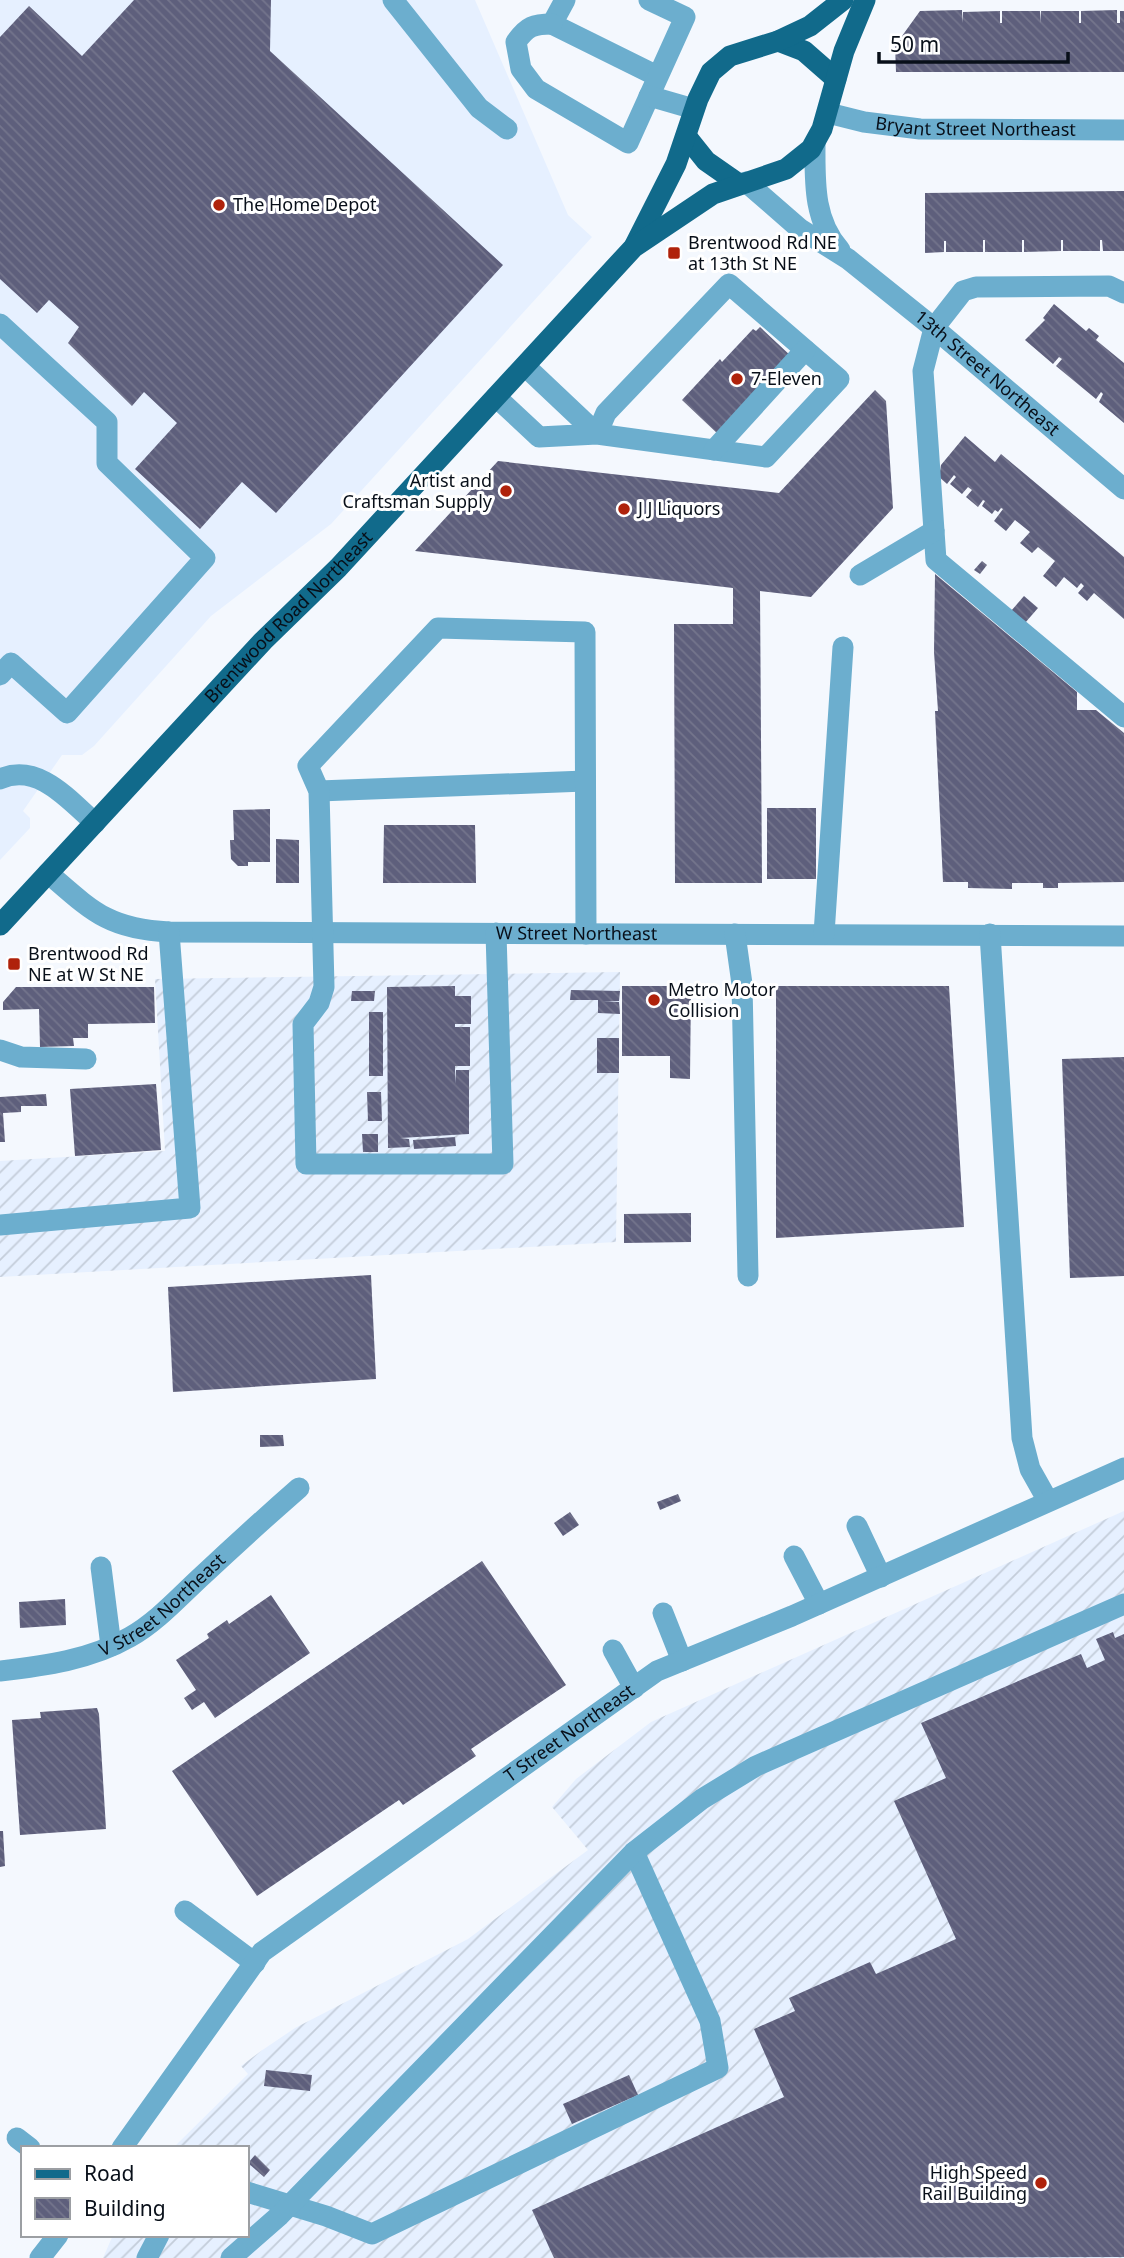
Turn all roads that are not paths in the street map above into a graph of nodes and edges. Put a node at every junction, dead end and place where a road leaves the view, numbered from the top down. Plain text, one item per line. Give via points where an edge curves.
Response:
1 (393, 0) edge
2 (565, 0) edge
3 (649, 0) edge
4 (843, 0) edge
5 (865, 0) edge
6 (552, 24) junction
7 (778, 41) junction
8 (836, 79) junction
9 (653, 86) junction
10 (694, 109) junction
11 (828, 113) junction
12 (507, 129) dead end
13 (1124, 130) edge
14 (686, 136) junction
15 (816, 144) junction
16 (742, 183) junction
17 (634, 247) junction
18 (848, 259) junction
19 (1124, 293) edge
20 (0, 324) edge
21 (934, 328) junction
22 (805, 350) junction
23 (525, 366) junction
24 (496, 397) junction
25 (597, 434) junction
26 (714, 450) junction
27 (1124, 489) edge
28 (934, 531) junction
29 (860, 575) dead end
30 (843, 647) dead end
31 (0, 675) edge
32 (1124, 717) edge
33 (0, 779) edge
34 (585, 781) junction
35 (319, 791) junction
36 (94, 823) junction
37 (48, 873) junction
38 (0, 925) edge
39 (169, 932) junction
40 (323, 933) junction
41 (496, 933) junction
42 (586, 934) junction
43 (735, 934) junction
44 (824, 934) junction
45 (990, 934) junction
46 (1124, 936) edge
47 (0, 1050) edge
48 (86, 1059) dead end
49 (0, 1225) edge
50 (748, 1276) dead end
51 (1124, 1468) edge
52 (299, 1488) dead end
53 (1048, 1501) junction
54 (857, 1526) dead end
55 (793, 1556) dead end
56 (102, 1567) dead end
57 (881, 1577) junction
58 (819, 1604) junction
59 (1124, 1604) edge
60 (663, 1613) dead end
61 (111, 1646) junction
62 (612, 1650) dead end
63 (682, 1661) junction
64 (0, 1671) edge
65 (635, 1688) junction
66 (635, 1852) junction
67 (185, 1911) dead end
68 (255, 1963) junction
69 (123, 2146) edge
70 (248, 2192) edge
71 (289, 2205) junction
72 (56, 2237) edge
73 (158, 2237) edge
74 (40, 2258) edge
75 (147, 2258) edge
76 (231, 2258) edge

1 - 12 street via 479,108
2 - 6 street
3 - 9 street via 685,17
4 - 7 main road via 810,26
5 - 8 main road
6 - 9 street
6 - 9 street via 534,24 516,42 521,69 536,89 628,143
7 - 8 main road via 804,51
7 - 10 main road via 723,60 707,79
8 - 11 main road
9 - 10 street
10 - 14 main road
11 - 13 street, Bryant Street Northeast via 919,129
11 - 15 main road
14 - 16 main road via 706,161
14 - 17 main road, Brentwood Road Northeast
15 - 16 main road via 786,169
15 - 18 street, 13th Street Northeast via 821,218 829,237
16 - 17 main road, Brentwood Road Northeast via 701,201
16 - 18 street, 13th Street Northeast via 800,229
17 - 23 main road, Brentwood Road Northeast
18 - 21 street, 13th Street Northeast
19 - 21 street via 1109,286 976,287 963,291
20 - 31 street via 107,422 107,463 205,558 67,713 11,663
21 - 27 street, 13th Street Northeast
21 - 28 street via 923,371
22 - 25 street via 729,284 606,412
22 - 26 street
22 - 26 street via 839,379 766,457
23 - 24 main road, Brentwood Road Northeast
23 - 25 street
24 - 25 street via 539,437
24 - 36 main road, Brentwood Road Northeast
25 - 26 street
28 - 29 street
28 - 32 street via 936,560
30 - 44 street
33 - 36 street via 15,774 40,779
34 - 35 street
34 - 35 street via 585,632 438,628 308,766
34 - 42 street
35 - 40 street
36 - 37 main road, Brentwood Road Northeast
37 - 38 main road, Brentwood Road Northeast
37 - 39 street, W Street Northeast via 111,922
39 - 40 street, W Street Northeast
39 - 49 street via 190,1208
40 - 41 street, W Street Northeast
40 - 41 street via 324,987 319,1003 303,1024 306,1164 503,1164
41 - 42 street, W Street Northeast
42 - 43 street, W Street Northeast
43 - 44 street, W Street Northeast
43 - 50 street via 743,984
44 - 45 street, W Street Northeast
45 - 46 street, W Street Northeast
45 - 53 street via 1022,1438 1030,1469
47 - 48 street via 21,1057
51 - 53 street, T Street Northeast
52 - 61 street, V Street Northeast via 150,1623
53 - 57 street, T Street Northeast
54 - 57 street
55 - 58 street
56 - 61 street
57 - 58 street, T Street Northeast
58 - 63 street, T Street Northeast
59 - 66 street via 756,1766 702,1800
60 - 63 street
61 - 64 street, V Street Northeast via 71,1660
62 - 65 street
63 - 65 street, T Street Northeast via 657,1671
65 - 68 street, T Street Northeast via 262,1952
66 - 71 street
66 - 71 street via 710,2021 718,2067 372,2234
67 - 68 street
68 - 69 street, T Street Northeast
70 - 71 street
71 - 76 street
72 - 74 street
73 - 75 street

